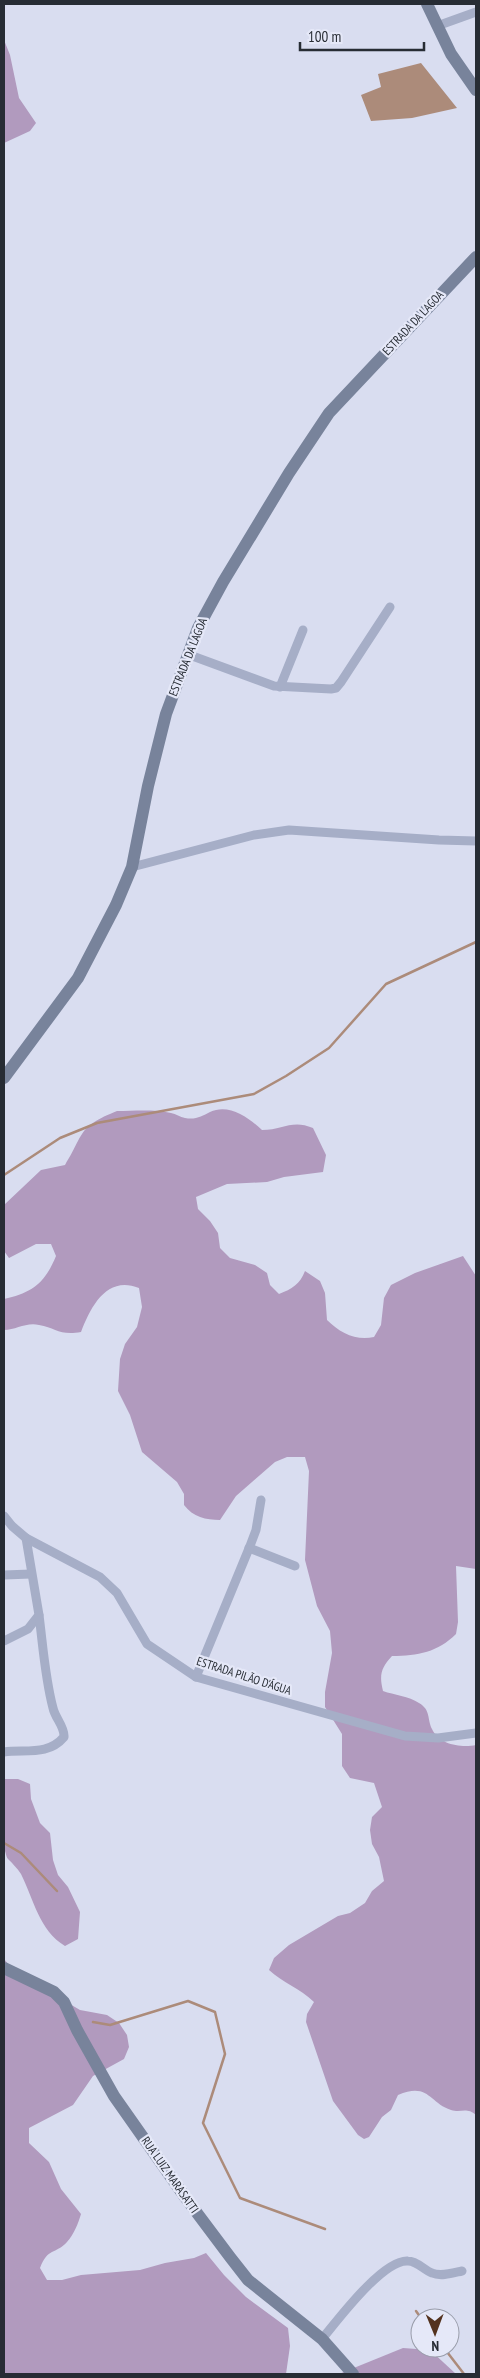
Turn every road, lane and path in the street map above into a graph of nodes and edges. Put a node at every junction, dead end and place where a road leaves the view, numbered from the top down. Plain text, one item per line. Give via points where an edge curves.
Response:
1 (427, 4) edge
2 (476, 12) edge
3 (438, 26) junction
4 (476, 90) edge
5 (476, 257) edge
6 (390, 607) dead end
7 (303, 630) dead end
8 (187, 654) junction
9 (280, 686) junction
10 (476, 841) edge
11 (132, 867) junction
12 (4, 1078) edge
13 (261, 1500) dead end
14 (4, 1516) edge
15 (26, 1538) junction
16 (249, 1548) junction
17 (294, 1566) dead end
18 (31, 1574) junction
19 (4, 1575) edge
20 (39, 1615) junction
21 (4, 1641) edge
22 (196, 1676) junction
23 (476, 1733) edge
24 (4, 1752) edge
25 (4, 1968) edge
26 (462, 2271) dead end
27 (322, 2339) junction
28 (353, 2374) edge

1 - 3 street
2 - 3 street
3 - 4 street via 451,54
5 - 8 street, ESTRADA DA LAGOA via 355,385 310,439 223,582
6 - 9 street via 336,688
7 - 9 street
8 - 9 street
8 - 11 street, ESTRADA DA LAGOA via 166,714
10 - 11 street via 313,830 280,831 254,834
11 - 12 street, ESTRADA DA LAGOA via 78,978
13 - 16 street
14 - 15 street, ESTRADA PILÃO D'ÁGUA
15 - 18 street
15 - 22 street, ESTRADA PILÃO D'ÁGUA via 100,1577 117,1593 147,1644
16 - 17 street
16 - 22 street
18 - 19 street
18 - 20 street
20 - 21 street via 28,1629
20 - 24 street via 53,1708 65,1735 47,1749
22 - 23 street, ESTRADA PILÃO D'ÁGUA via 405,1736 438,1738
25 - 27 street, RUA LUIZ MARASATTI via 54,1992 64,2002 114,2096 230,2257 248,2280
26 - 27 street via 433,2274 409,2261 388,2268 363,2290
27 - 28 street, RUA LUIZ MARASATTI

